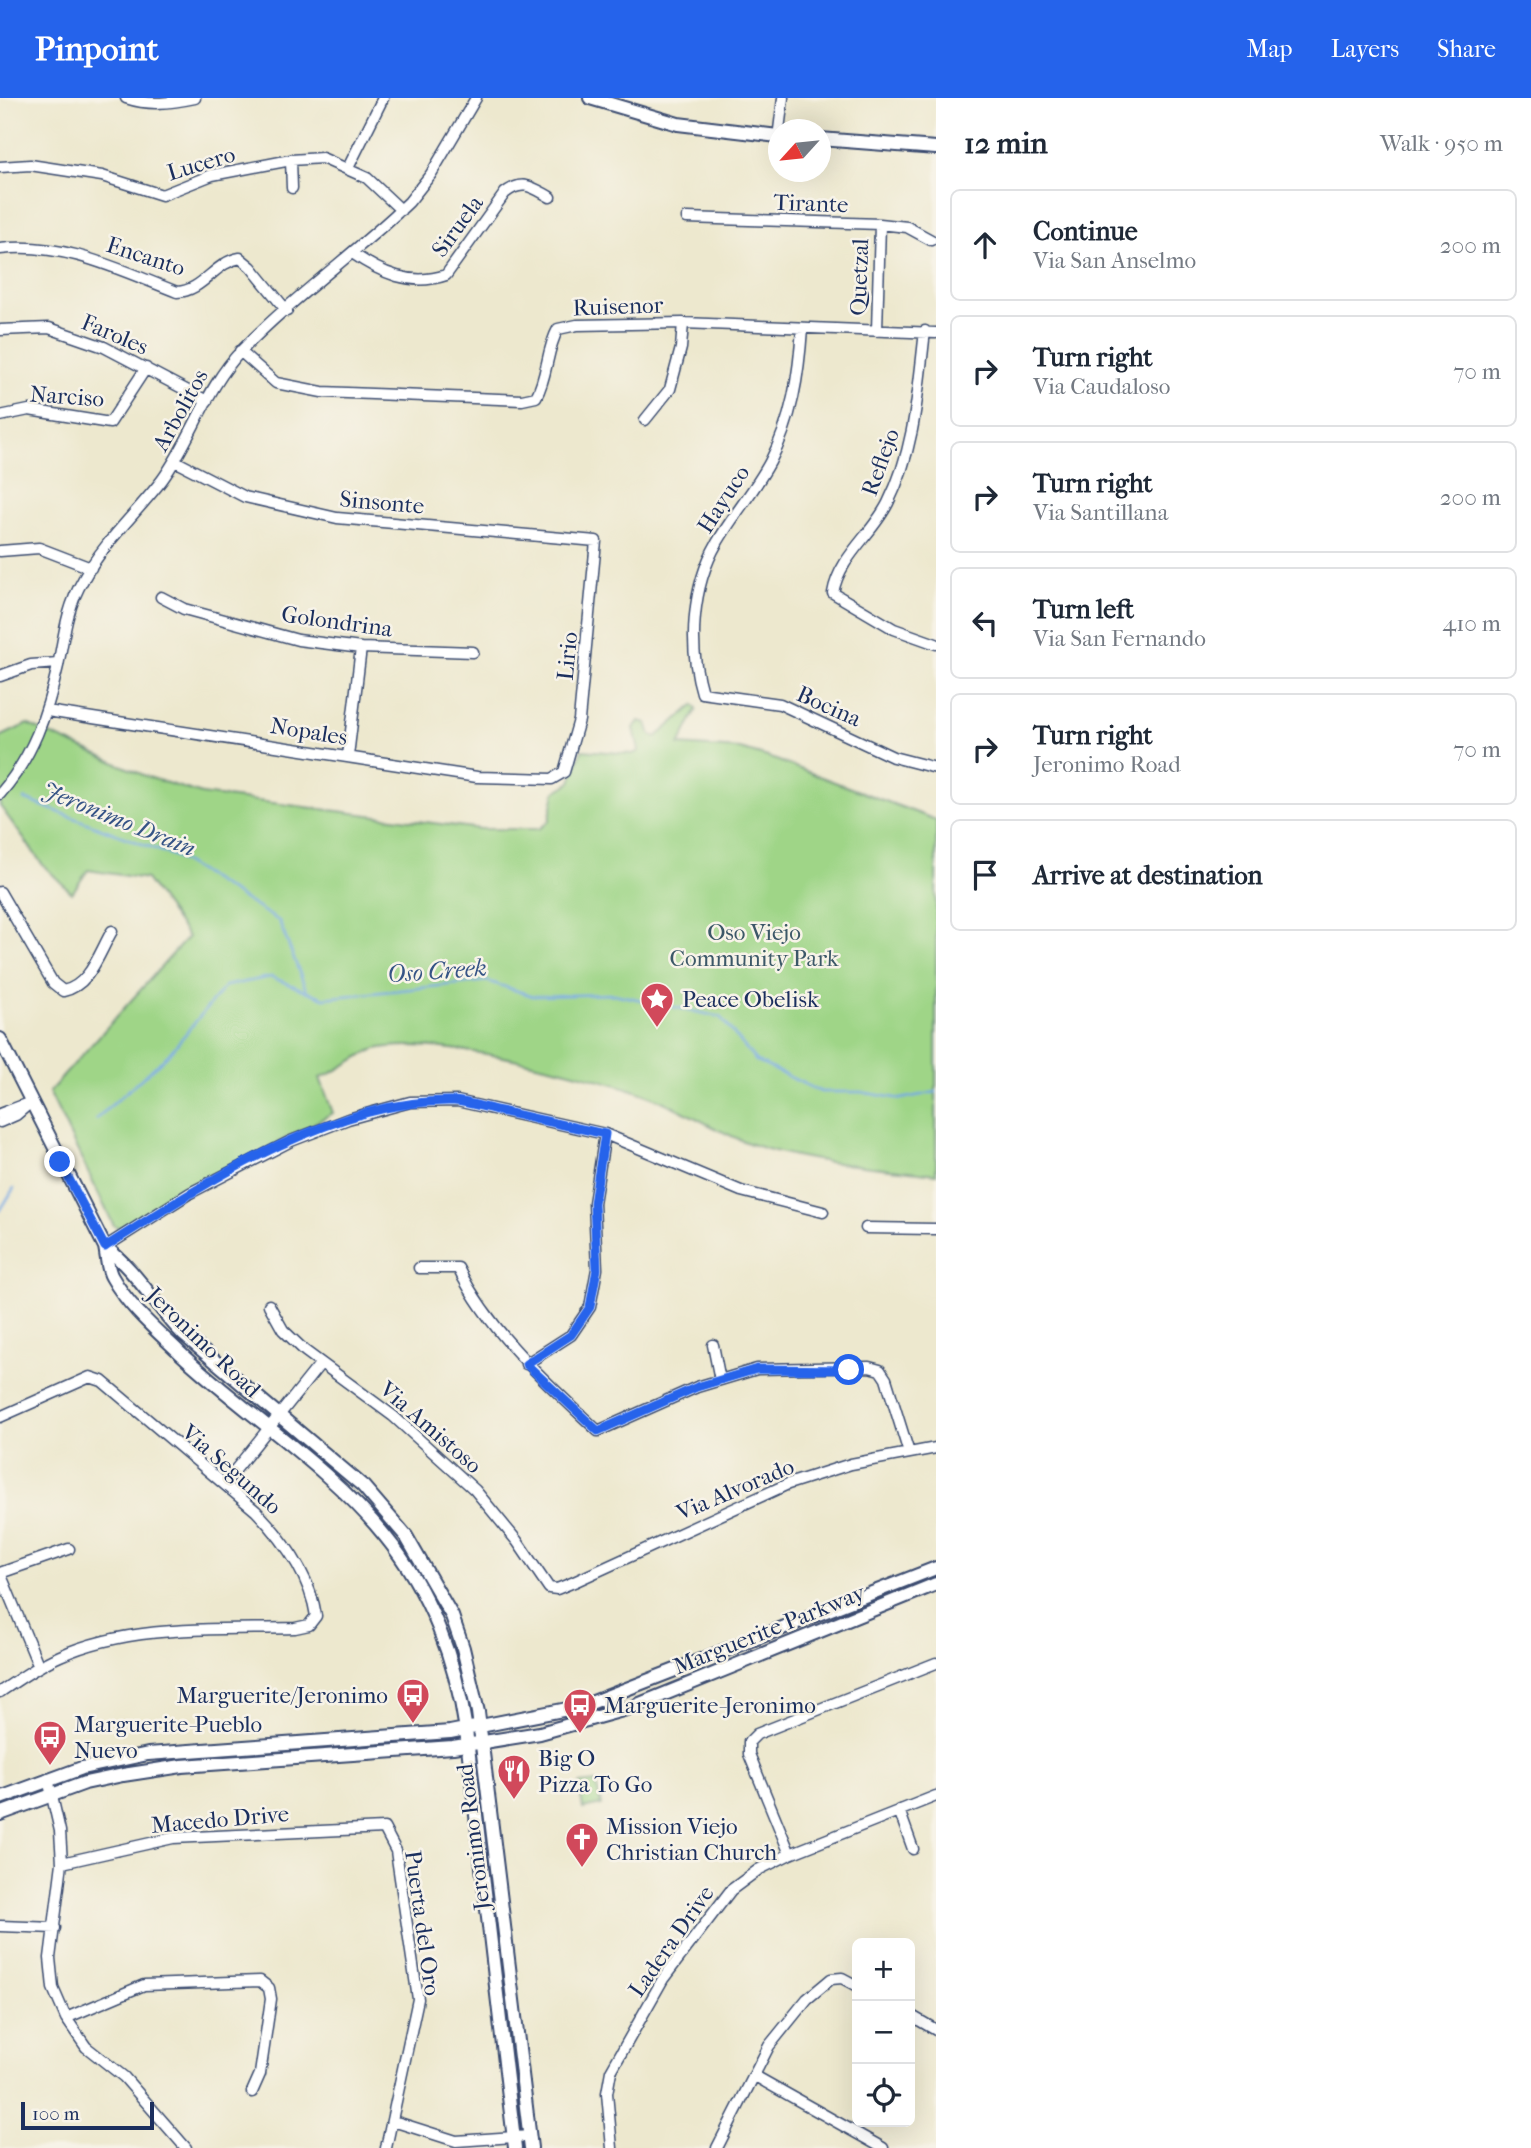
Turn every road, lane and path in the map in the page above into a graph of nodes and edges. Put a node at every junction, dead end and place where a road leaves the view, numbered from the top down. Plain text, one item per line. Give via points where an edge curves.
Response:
1 (126, 98) edge
2 (195, 98) edge
3 (383, 98) edge
4 (476, 98) edge
5 (590, 98) edge
6 (783, 98) edge
7 (780, 119) edge
8 (768, 132) edge
9 (831, 140) edge
10 (936, 148) edge
11 (291, 160) junction
12 (0, 167) edge
13 (348, 168) junction
14 (292, 188) dead end
15 (550, 197) dead end
16 (401, 210) junction
17 (687, 218) dead end
18 (880, 224) junction
19 (931, 240) dead end
20 (0, 249) edge
21 (352, 253) junction
22 (287, 311) junction
23 (683, 323) junction
24 (802, 328) junction
25 (0, 330) edge
26 (877, 331) junction
27 (931, 332) edge
28 (240, 351) junction
29 (146, 368) junction
30 (207, 401) junction
31 (0, 416) edge
32 (645, 420) dead end
33 (175, 461) junction
34 (596, 541) joint
35 (0, 551) edge
36 (90, 568) junction
37 (161, 597) dead end
38 (936, 643) edge
39 (361, 648) junction
40 (472, 652) dead end
41 (58, 663) junction
42 (0, 676) edge
43 (702, 693) joint
44 (47, 711) junction
45 (348, 756) junction
46 (936, 768) edge
47 (564, 772) joint
48 (0, 794) edge
49 (0, 892) edge
50 (112, 931) dead end
51 (0, 1039) edge
52 (30, 1103) junction
53 (0, 1114) edge
54 (0, 1122) edge
55 (605, 1134) junction
56 (823, 1212) dead end
57 (866, 1228) dead end
58 (936, 1229) edge
59 (105, 1247) junction
60 (419, 1268) dead end
61 (269, 1305) dead end
62 (713, 1345) dead end
63 (321, 1363) junction
64 (526, 1364) junction
65 (720, 1380) junction
66 (0, 1417) edge
67 (280, 1418) junction
68 (269, 1430) junction
69 (936, 1448) edge
70 (909, 1453) junction
71 (224, 1484) junction
72 (69, 1549) dead end
73 (936, 1568) edge
74 (0, 1573) edge
75 (936, 1584) edge
76 (557, 1589) joint
77 (936, 1663) edge
78 (39, 1667) junction
79 (0, 1692) edge
80 (481, 1728) junction
81 (466, 1730) junction
82 (483, 1743) junction
83 (468, 1745) junction
84 (48, 1779) junction
85 (52, 1794) junction
86 (936, 1796) edge
87 (0, 1798) edge
88 (900, 1810) junction
89 (0, 1814) edge
90 (384, 1828) joint
91 (914, 1849) dead end
92 (790, 1854) junction
93 (62, 1863) junction
94 (0, 1926) edge
95 (55, 1928) junction
96 (852, 1983) edge
97 (66, 2018) junction
98 (915, 2018) edge
99 (936, 2030) edge
100 (755, 2076) junction
101 (252, 2092) dead end
102 (393, 2120) junction
103 (531, 2142) edge
104 (514, 2143) edge
105 (186, 2148) edge
106 (386, 2148) edge
107 (612, 2148) edge
108 (717, 2148) edge
109 (883, 2148) edge

1 - 2 street via 171,103
3 - 13 street
4 - 16 street, Arbolitos via 431,174
5 - 8 main road via 678,124
6 - 7 street
9 - 10 main road
11 - 12 street, Lucero via 212,175 162,195 102,176 30,165
11 - 13 street, Lucero via 322,158
11 - 14 street
13 - 16 street, Lucero via 367,178
15 - 21 street, Siruela via 527,184 516,184 446,275 435,279 380,272
16 - 21 street, Arbolitos
17 - 18 street, Tirante
18 - 19 street, Tirante via 907,228
18 - 26 street, Quetzal
20 - 22 street, Encanto via 83,256 177,292 193,289 227,260 240,258
21 - 22 street, Arbolitos
22 - 28 street, Arbolitos
23 - 24 street, Ruisenor
23 - 28 street, Ruisenor via 558,329 551,341 543,384 536,397 522,400 322,392 276,383
23 - 32 street via 670,389
24 - 26 street, Ruisenor
24 - 43 street, Hayuco via 799,375 786,424 770,463 716,544 701,576 694,640
25 - 29 street, Faroles via 49,328
26 - 27 street, Ruisenor
27 - 38 street, Reflejo via 904,467 887,505 836,575 833,593 894,629
28 - 30 street, Arbolitos
29 - 30 street, Faroles
29 - 31 street, Narciso via 110,423 29,410
30 - 33 street, Arbolitos
33 - 34 street, Sinsonte via 245,496 337,518
33 - 36 street, Arbolitos
34 - 47 street, Lirio via 579,720
35 - 36 street via 39,548
36 - 41 street, Arbolitos via 68,613
37 - 39 street, Golondrina via 184,609 298,640
39 - 40 street, Golondrina
39 - 45 street
41 - 42 street via 31,665
41 - 44 street, Arbolitos
43 - 46 street, Bocina via 779,704 893,757
44 - 45 street, Nopales
44 - 48 street, Arbolitos via 32,747
45 - 47 street, Nopales via 477,777 552,779
49 - 50 street via 53,983 63,991 84,981
51 - 52 main road, Jeronimo Road
52 - 53 street
52 - 54 street
52 - 59 main road, Jeronimo Road
55 - 56 street via 741,1191
55 - 59 street via 457,1101 410,1102 291,1141 190,1193
55 - 64 street via 594,1203 597,1269 590,1307 571,1335
57 - 58 street
59 - 67 main road, Jeronimo Road via 125,1262 160,1311 184,1335
59 - 68 main road, Jeronimo Road via 111,1276 152,1327
60 - 64 street via 458,1268 484,1314
61 - 63 street, Via Amistoso via 283,1330
62 - 65 street
63 - 67 street
63 - 76 street, Via Amistoso via 430,1447 483,1500 543,1582
64 - 65 street via 598,1431
65 - 70 street via 757,1369 880,1370
66 - 71 street, Via Segundo via 90,1377 102,1381
67 - 68 street
67 - 80 main road, Jeronimo Road via 363,1486 406,1536 452,1616
68 - 71 street
68 - 81 main road, Jeronimo Road via 349,1497 405,1565 442,1635
69 - 70 street, Via Alvorado
70 - 76 street, Via Alvorado via 851,1464 788,1484
71 - 78 street, Via Segundo via 278,1534 309,1589 316,1616 309,1625 160,1632 81,1647
72 - 74 street
73 - 80 main road, Marguerite Parkway via 610,1698
74 - 78 street
75 - 82 main road, Marguerite Parkway via 630,1708 546,1732
77 - 92 street via 757,1734 749,1742 749,1754
78 - 79 street
80 - 81 main road, Marguerite Parkway
80 - 82 main road, Jeronimo Road
81 - 83 main road, Jeronimo Road
81 - 84 main road, Marguerite Parkway via 148,1754
82 - 83 main road, Marguerite Parkway
82 - 103 main road, Jeronimo Road
83 - 85 main road, Marguerite Parkway via 182,1766 123,1774
83 - 104 main road, Jeronimo Road
84 - 85 street
84 - 87 main road, Marguerite Parkway
85 - 89 main road, Marguerite Parkway
85 - 93 street
86 - 88 street, Ladera Drive
88 - 91 street
88 - 92 street, Ladera Drive
90 - 93 street, Macedo Drive via 173,1839
90 - 102 street, Puerta del Oro via 396,1851 418,1999
92 - 107 street, Ladera Drive via 731,1890 663,1979 611,2071 607,2093
93 - 95 street
94 - 95 street
95 - 97 street via 50,1958 53,1988
96 - 100 street via 831,1979 780,2029
97 - 101 street via 144,1985 260,1982 269,1988 271,1998 260,2074
97 - 105 street via 86,2047 124,2077
98 - 99 street
100 - 108 street
100 - 109 street
102 - 104 street via 456,2141
102 - 106 street, Puerta del Oro
103 - 104 street

